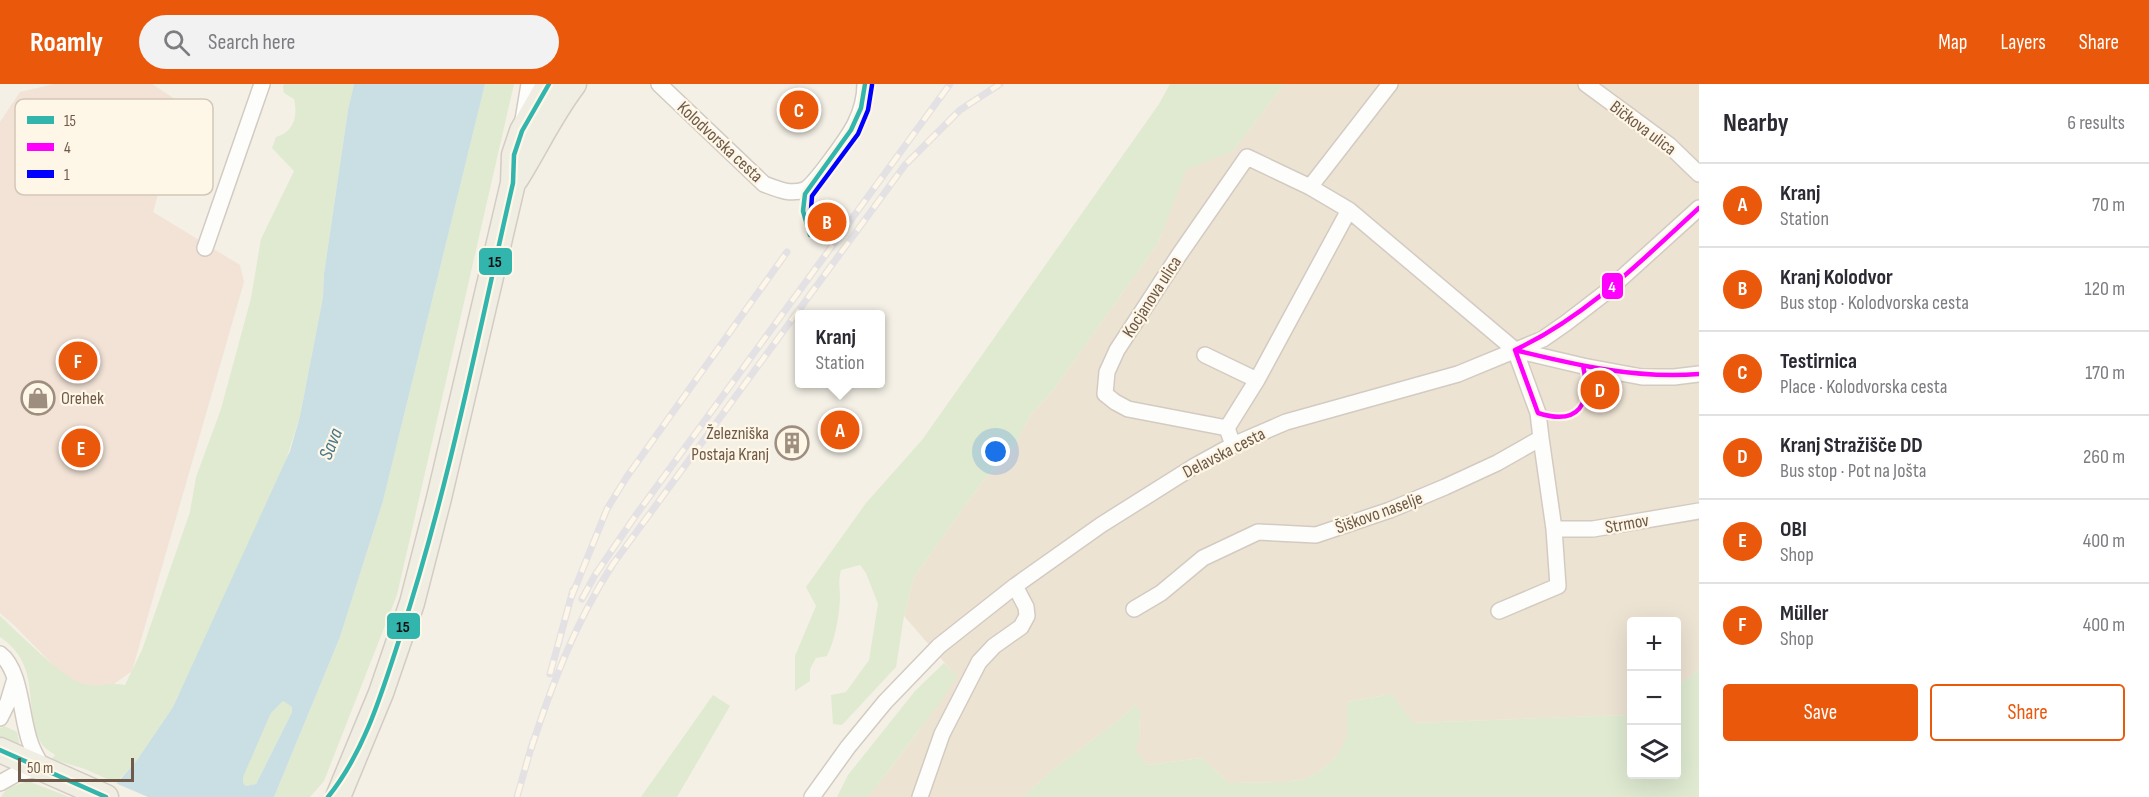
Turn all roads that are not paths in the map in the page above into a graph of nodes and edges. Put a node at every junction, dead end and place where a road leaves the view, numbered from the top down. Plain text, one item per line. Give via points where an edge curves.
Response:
1 (262, 84) edge
2 (529, 84) edge
3 (549, 84) edge
4 (574, 84) edge
5 (659, 84) edge
6 (865, 84) edge
7 (1390, 84) edge
8 (1586, 84) edge
9 (522, 131) junction
10 (1699, 174) edge
11 (513, 183) junction
12 (1310, 187) junction
13 (1699, 208) edge
14 (1349, 210) junction
15 (205, 248) dead end
16 (1515, 350) junction
17 (1205, 355) dead end
18 (1699, 374) edge
19 (1257, 380) junction
20 (1227, 428) junction
21 (1541, 438) junction
22 (1233, 445) junction
23 (1699, 511) edge
24 (1554, 529) junction
25 (1015, 586) junction
26 (1134, 609) dead end
27 (1499, 611) dead end
28 (0, 654) edge
29 (15, 679) junction
30 (0, 718) edge
31 (0, 750) edge
32 (52, 772) junction
33 (0, 783) edge
34 (341, 787) edge
35 (106, 797) edge
36 (328, 797) edge
37 (812, 797) edge
38 (920, 797) edge

1 - 15 street
2 - 9 street
3 - 9 main road
4 - 11 main road via 547,122
5 - 6 street, Kolodvorska cesta via 764,184 793,192 807,189 840,147 855,123
7 - 12 street
8 - 10 street, Bičkova ulica via 1670,146
9 - 11 main road via 514,155
11 - 34 main road via 412,603 381,693
12 - 14 street, Kocjanova ulica
12 - 20 street, Kocjanova ulica via 1247,157 1179,255 1107,372 1106,394 1128,409
13 - 16 street, Delavska cesta via 1566,323 1543,339
14 - 16 street, Kocjanova ulica
14 - 19 street
16 - 18 street via 1642,377
16 - 21 street via 1538,413
16 - 22 street, Delavska cesta via 1458,374 1287,422
17 - 19 street
19 - 20 street
20 - 22 street
21 - 24 street
21 - 26 street, Šiškovo naselje via 1445,488 1316,535 1257,532 1203,558
22 - 25 street, Delavska cesta via 1153,491
23 - 24 street, Strmov via 1593,529
24 - 27 street via 1558,586
25 - 37 street, Delavska cesta via 939,646 885,702
25 - 38 street via 1027,616 1021,627 979,662 942,734
28 - 29 street via 7,659
29 - 30 street
29 - 32 street via 30,745
31 - 32 main road
32 - 33 street via 18,773
32 - 35 main road
34 - 36 main road

